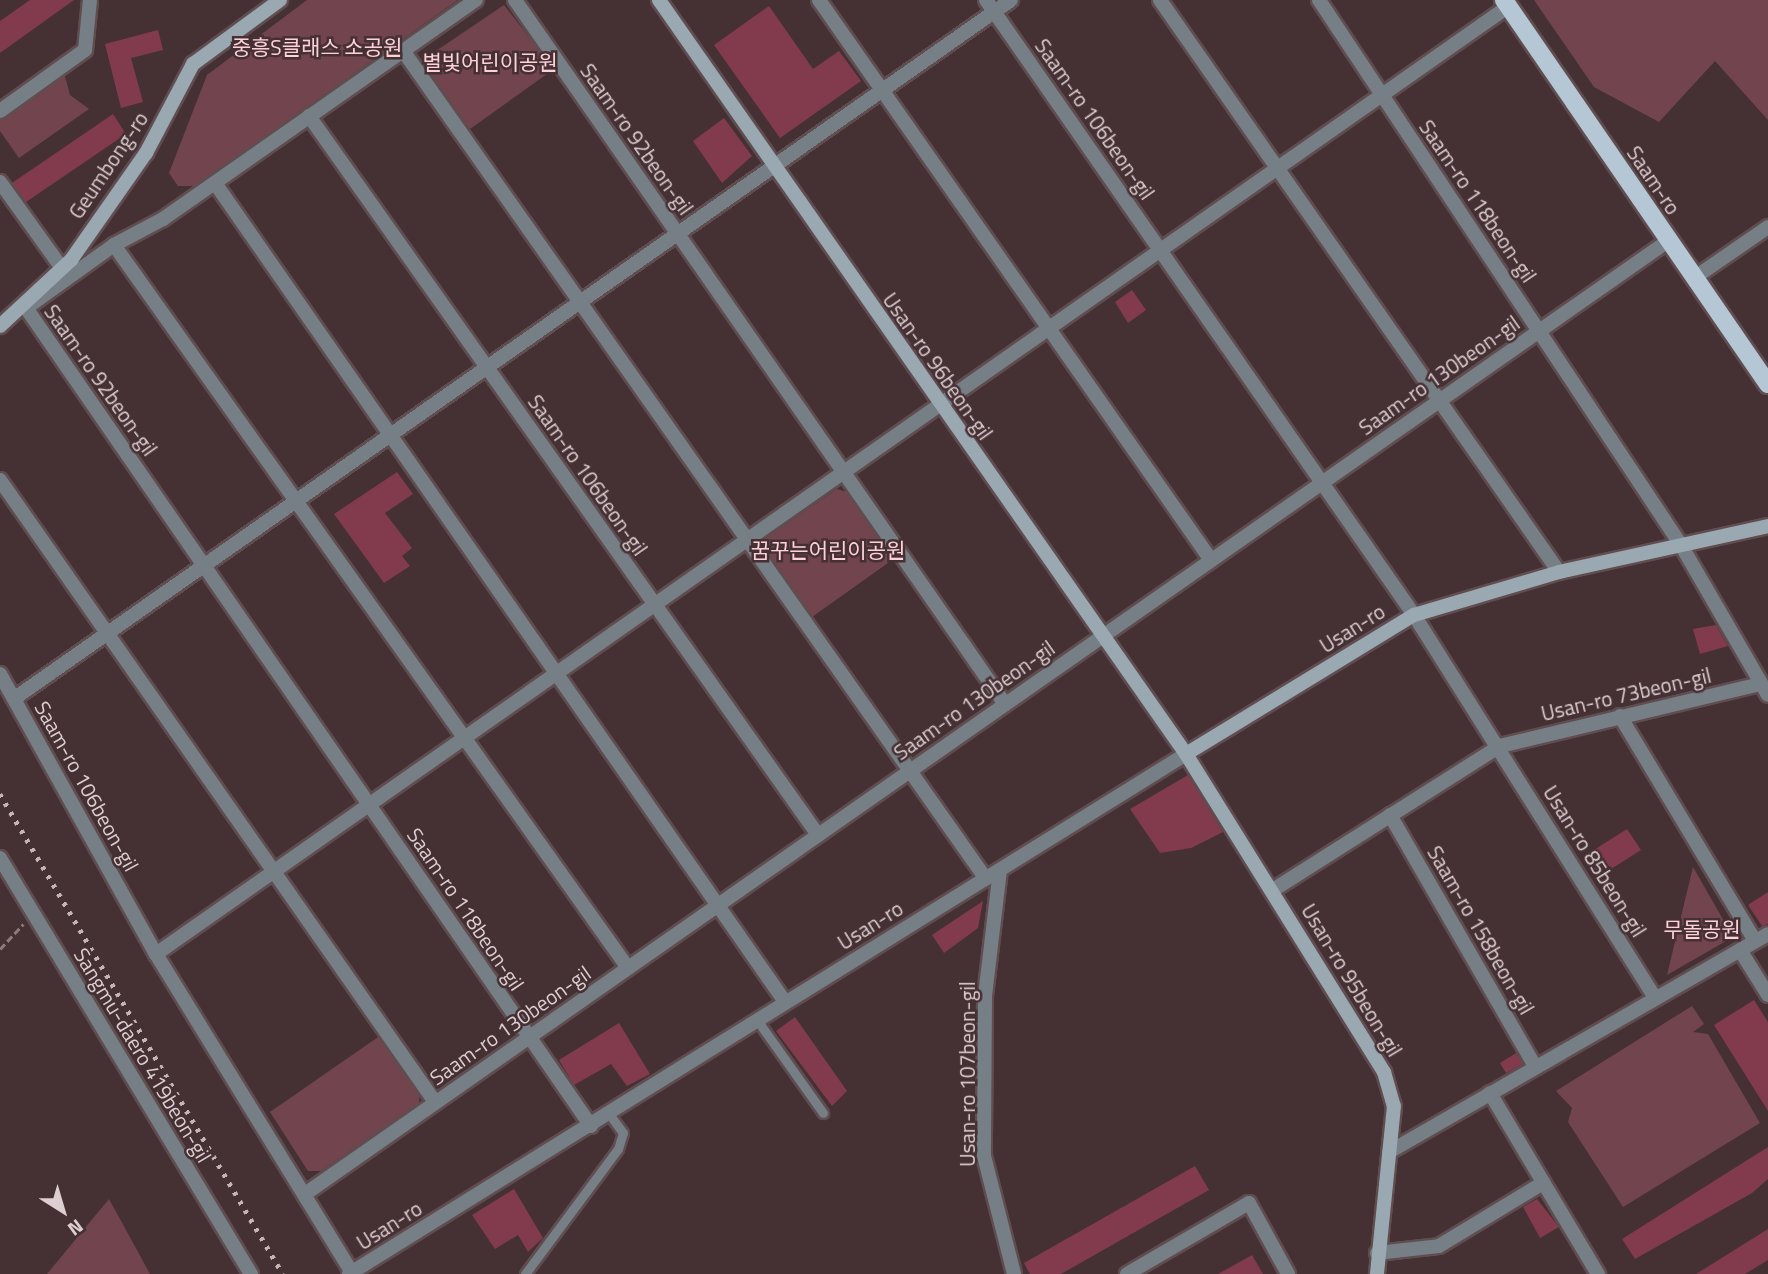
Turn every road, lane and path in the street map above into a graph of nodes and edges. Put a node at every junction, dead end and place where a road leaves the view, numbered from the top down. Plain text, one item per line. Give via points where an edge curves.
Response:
1 (90, 0) edge
2 (280, 0) edge
3 (476, 0) edge
4 (515, 0) edge
5 (659, 0) edge
6 (818, 0) edge
7 (1011, 0) edge
8 (1160, 0) edge
9 (1319, 0) edge
10 (1507, 3) edge
11 (990, 6) edge
12 (404, 52) junction
13 (882, 91) junction
14 (1382, 95) junction
15 (0, 111) edge
16 (309, 116) junction
17 (774, 166) junction
18 (1279, 168) junction
19 (0, 183) edge
20 (215, 183) junction
21 (1768, 227) edge
22 (678, 234) junction
23 (1668, 241) junction
24 (114, 245) junction
25 (1161, 251) junction
26 (61, 267) junction
27 (1694, 278) junction
28 (580, 302) junction
29 (26, 308) junction
30 (0, 326) edge
31 (1049, 329) junction
32 (1539, 331) junction
33 (486, 368) junction
34 (1768, 384) edge
35 (1440, 400) junction
36 (940, 406) junction
37 (391, 435) junction
38 (845, 473) junction
39 (0, 480) edge
40 (1322, 483) junction
41 (297, 500) junction
42 (1768, 526) edge
43 (748, 541) junction
44 (1681, 545) junction
45 (1211, 560) junction
46 (203, 566) junction
47 (1559, 572) junction
48 (655, 606) junction
49 (1414, 615) junction
50 (106, 634) junction
51 (1101, 637) junction
52 (0, 674) edge
53 (558, 675) junction
54 (1765, 690) edge
55 (15, 698) junction
56 (1005, 704) junction
57 (1620, 716) junction
58 (466, 739) junction
59 (1500, 746) junction
60 (1185, 754) junction
61 (910, 771) junction
62 (370, 805) junction
63 (1390, 815) junction
64 (818, 835) junction
65 (0, 858) edge
66 (1000, 870) junction
67 (273, 873) junction
68 (986, 879) junction
69 (1273, 890) junction
70 (718, 905) junction
71 (33, 914) junction
72 (1762, 937) edge
73 (0, 949) edge
74 (1740, 950) junction
75 (156, 954) junction
76 (628, 968) junction
77 (1768, 995) edge
78 (1655, 998) junction
79 (785, 1002) junction
80 (757, 1020) junction
81 (528, 1038) junction
82 (1535, 1066) junction
83 (1490, 1093) junction
84 (435, 1102) junction
85 (823, 1113) dead end
86 (609, 1114) junction
87 (592, 1126) junction
88 (1390, 1152) junction
89 (1543, 1183) junction
90 (305, 1194) junction
91 (1377, 1253) junction
92 (351, 1273) edge
93 (1595, 1273) edge
94 (251, 1274) edge
95 (525, 1274) edge
96 (1014, 1274) edge
97 (1127, 1274) edge
98 (1288, 1274) edge
99 (1377, 1274) edge

1 - 15 street via 85,50
2 - 26 street, Geumbong-ro via 193,64 146,153
3 - 12 street, Saam-ro 92beon-gil
4 - 22 street, Saam-ro 92beon-gil
5 - 17 street, Usan-ro 96beon-gil
6 - 13 street
7 - 11 street, Saam-ro 106beon-gil
8 - 18 street
9 - 14 street
10 - 14 street
10 - 23 main road, Saam-ro
11 - 13 street, Saam-ro 106beon-gil
11 - 25 street, Saam-ro 106beon-gil
12 - 16 street, Saam-ro 92beon-gil
12 - 28 street
13 - 17 street, Saam-ro 106beon-gil
13 - 31 street
14 - 18 street
14 - 32 street, Saam-ro 118beon-gil
16 - 20 street, Saam-ro 92beon-gil
16 - 33 street
17 - 22 street, Saam-ro 106beon-gil
17 - 36 street, Usan-ro 96beon-gil
18 - 25 street
18 - 35 street
19 - 26 street
20 - 24 street, Saam-ro 92beon-gil
20 - 37 street
21 - 27 street
22 - 28 street, Saam-ro 106beon-gil
22 - 38 street
23 - 27 main road, Saam-ro
23 - 32 street, Saam-ro 130beon-gil
24 - 29 street, Saam-ro 92beon-gil
24 - 41 street
25 - 31 street
25 - 40 street
26 - 29 street, Geumbong-ro
27 - 34 main road, Saam-ro
28 - 33 street, Saam-ro 106beon-gil
28 - 43 street
29 - 30 street, Geumbong-ro
29 - 46 street, Saam-ro 92beon-gil
31 - 36 street
31 - 45 street
32 - 35 street, Saam-ro 130beon-gil
32 - 44 street
33 - 37 street, Saam-ro 106beon-gil
33 - 48 street, Saam-ro 106beon-gil
35 - 40 street, Saam-ro 130beon-gil
35 - 47 street
36 - 38 street
36 - 51 street, Usan-ro 96beon-gil
37 - 41 street, Saam-ro 106beon-gil
37 - 53 street
38 - 43 street
38 - 56 street
39 - 50 street
40 - 45 street, Saam-ro 130beon-gil
40 - 49 street, Usan-ro
41 - 46 street, Saam-ro 106beon-gil
41 - 58 street
42 - 44 street, Usan-ro
43 - 48 street
43 - 61 street
44 - 47 street, Usan-ro
44 - 54 street, Usan-ro 73beon-gil
45 - 51 street, Saam-ro 130beon-gil
46 - 50 street, Saam-ro 106beon-gil
46 - 62 street
47 - 49 street, Usan-ro
48 - 53 street
48 - 64 street
49 - 59 street, Usan-ro 85beon-gil
49 - 60 street, Usan-ro
50 - 55 street, Saam-ro 106beon-gil
50 - 67 street
51 - 56 street, Saam-ro 130beon-gil
51 - 60 street, Usan-ro 96beon-gil
52 - 55 street
53 - 58 street
53 - 70 street
54 - 57 street, Usan-ro 73beon-gil
55 - 75 street, Saam-ro 106beon-gil
56 - 61 street, Saam-ro 130beon-gil
57 - 59 street, Usan-ro 73beon-gil
57 - 72 street
58 - 62 street
58 - 76 street
59 - 63 street
59 - 78 street, Usan-ro 85beon-gil
60 - 66 street, Usan-ro
60 - 69 street, Usan-ro 95beon-gil
61 - 64 street, Saam-ro 130beon-gil
61 - 68 street
62 - 67 street
62 - 81 street, Saam-ro 118beon-gil
63 - 69 street
63 - 82 street, Saam-ro 158beon-gil
64 - 70 street, Saam-ro 130beon-gil
65 - 71 street, Sangmu-daero 419beon-gil
66 - 68 street, Usan-ro
66 - 96 street, Usan-ro 107beon-gil via 985,996 985,1156
67 - 75 street
67 - 84 street
68 - 79 street, Usan-ro
69 - 88 street, Usan-ro 95beon-gil via 1392,1088
70 - 76 street, Saam-ro 130beon-gil
70 - 79 street
71 - 73 path
71 - 94 street, Sangmu-daero 419beon-gil
72 - 74 street
74 - 77 street
74 - 78 street
75 - 90 street, Saam-ro 106beon-gil
76 - 81 street, Saam-ro 130beon-gil
78 - 82 street
79 - 80 street, Usan-ro
80 - 85 lane
80 - 86 street, Usan-ro
81 - 84 street, Saam-ro 130beon-gil
81 - 87 street, Saam-ro 118beon-gil
82 - 83 street
83 - 88 street
83 - 89 street
84 - 90 street, Saam-ro 130beon-gil
86 - 87 street, Usan-ro
86 - 95 lane via 623,1133 618,1149
87 - 92 street, Usan-ro
88 - 91 street, Usan-ro 95beon-gil
89 - 91 street via 1439,1246
89 - 93 street
90 - 92 street, Saam-ro 106beon-gil
91 - 99 street, Usan-ro 95beon-gil
97 - 98 street via 1249,1203

